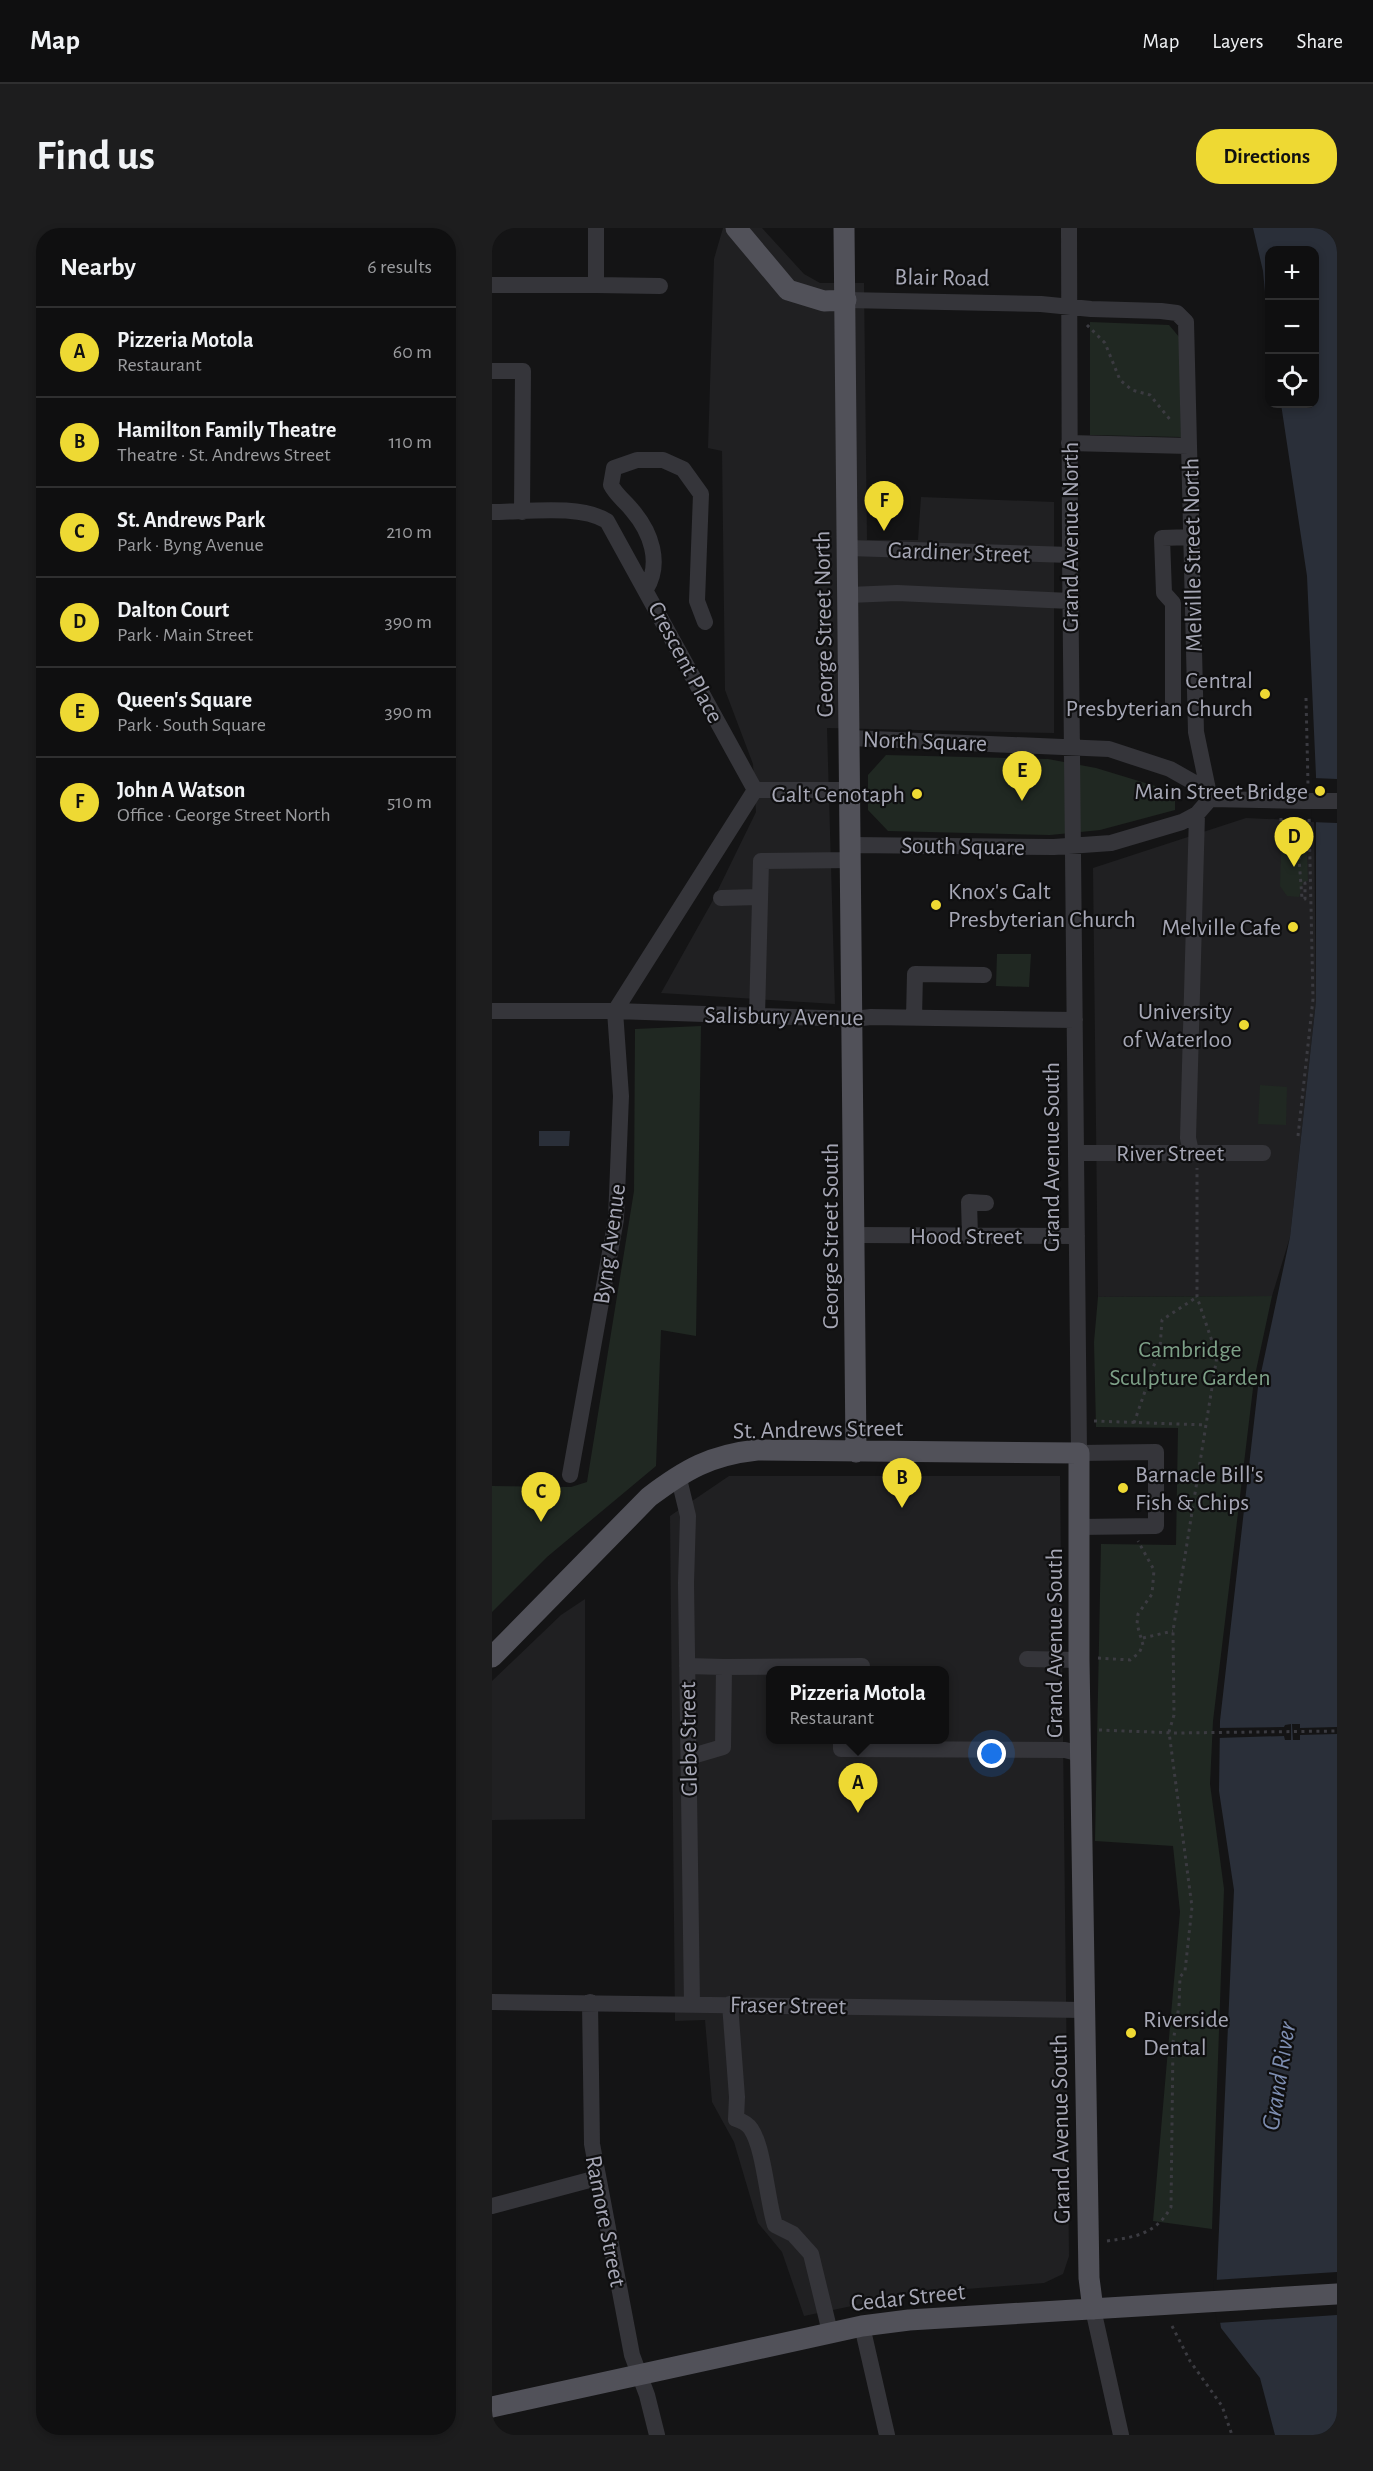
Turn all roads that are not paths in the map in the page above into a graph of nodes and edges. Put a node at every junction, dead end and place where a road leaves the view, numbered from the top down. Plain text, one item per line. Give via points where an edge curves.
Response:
1 (596, 228) edge
2 (736, 228) edge
3 (844, 228) edge
4 (1069, 228) edge
5 (492, 285) edge
6 (596, 285) junction
7 (660, 286) dead end
8 (846, 300) junction
9 (1070, 307) junction
10 (1177, 313) joint
11 (492, 371) edge
12 (1069, 443) junction
13 (1189, 446) junction
14 (492, 512) edge
15 (522, 512) junction
16 (1191, 537) junction
17 (848, 548) junction
18 (1070, 555) junction
19 (646, 589) junction
20 (849, 595) junction
21 (1070, 601) junction
22 (705, 622) dead end
23 (1173, 707) dead end
24 (850, 738) junction
25 (1073, 746) junction
26 (755, 790) junction
27 (851, 790) junction
28 (1210, 799) junction
29 (1337, 801) edge
30 (1197, 813) junction
31 (1074, 847) junction
32 (852, 853) junction
33 (759, 897) junction
34 (721, 898) dead end
35 (984, 975) dead end
36 (492, 1011) edge
37 (615, 1011) junction
38 (757, 1016) junction
39 (914, 1018) junction
40 (853, 1019) junction
41 (1075, 1020) junction
42 (1191, 1152) junction
43 (1076, 1153) junction
44 (1263, 1153) dead end
45 (986, 1203) dead end
46 (855, 1235) junction
47 (970, 1236) junction
48 (1077, 1236) junction
49 (856, 1452) junction
50 (1079, 1453) junction
51 (570, 1475) dead end
52 (678, 1476) junction
53 (1079, 1527) junction
54 (492, 1658) edge
55 (1027, 1659) dead end
56 (1089, 1659) junction
57 (687, 1666) junction
58 (724, 1667) junction
59 (766, 1668) edge
60 (841, 1744) edge
61 (1080, 1754) junction
62 (689, 1757) junction
63 (492, 2002) edge
64 (590, 2002) junction
65 (692, 2004) junction
66 (730, 2004) junction
67 (1083, 2010) junction
68 (597, 2178) junction
69 (492, 2206) edge
70 (1337, 2294) edge
71 (1093, 2309) junction
72 (862, 2325) junction
73 (830, 2332) junction
74 (640, 2375) junction
75 (492, 2407) edge
76 (657, 2435) edge
77 (886, 2435) edge
78 (1121, 2435) edge

1 - 6 street
2 - 8 main road, Blair Road via 788,290 824,301
3 - 8 main road, George Street North
4 - 9 street, Grand Avenue North
5 - 6 street
6 - 7 street
8 - 9 street, Blair Road
8 - 17 main road, George Street North
9 - 10 street, Blair Road
9 - 12 street, Grand Avenue North
10 - 13 street, Melville Street North via 1186,322 1188,336
11 - 15 street via 523,371
12 - 13 street
12 - 18 street, Grand Avenue North
13 - 16 street, Melville Street North
14 - 15 street
15 - 19 street, Crescent Place via 580,512 607,521
16 - 23 street via 1162,538 1164,593 1173,603
16 - 28 street, Melville Street North via 1196,732
17 - 18 street, Gardiner Street
17 - 20 main road, George Street North
18 - 21 street, Grand Avenue North
19 - 22 street via 653,579 654,555 646,528 611,485 614,468 637,460 663,460 683,469 700,494 697,601
19 - 26 street, Crescent Place
20 - 21 street via 897,593
20 - 24 main road, George Street North
21 - 25 street, Grand Avenue North
24 - 25 street, North Square
24 - 27 main road, George Street North
25 - 28 street, North Square via 1108,749 1170,769 1200,786
25 - 31 street, Grand Avenue North
26 - 27 street
26 - 37 street
27 - 32 main road, George Street North
28 - 29 street, bridge
28 - 30 street
30 - 31 street, South Square via 1182,822 1111,843
30 - 42 street via 1188,1138
31 - 32 street, South Square
31 - 41 street, Grand Avenue South
32 - 33 street, South Square via 761,861
32 - 40 main road, George Street North
33 - 34 street
33 - 38 street
35 - 39 street via 915,974
36 - 37 street, Salisbury Avenue
37 - 38 street, Salisbury Avenue
37 - 51 street, Byng Avenue via 621,1096 616,1219
38 - 40 street, Salisbury Avenue
39 - 40 street, Salisbury Avenue
39 - 41 street, Salisbury Avenue
40 - 46 main road, George Street South
41 - 43 street, Grand Avenue South
42 - 43 street, River Street
42 - 44 street, River Street
43 - 48 street, Grand Avenue South
45 - 47 street via 969,1202
46 - 47 street, Hood Street
46 - 49 main road, George Street South
47 - 48 street, Hood Street
48 - 50 street, Grand Avenue South
49 - 50 main road, St. Andrews Street
49 - 52 main road, St. Andrews Street via 732,1453 704,1461
50 - 53 main road, Grand Avenue South
50 - 53 street via 1156,1452 1156,1526
52 - 54 main road, St. Andrews Street via 649,1497
52 - 57 street, Glebe Street via 688,1516
53 - 56 main road, Grand Avenue South
55 - 56 street
56 - 61 main road, Grand Avenue South
57 - 58 street
57 - 62 street, Glebe Street
58 - 59 street
58 - 62 street via 723,1747
60 - 61 street via 841,1749 1065,1750
61 - 67 main road, Grand Avenue South
62 - 65 street, Glebe Street
63 - 64 street, Fraser Street
64 - 65 street, Fraser Street
64 - 68 street, Ramore Street via 592,2144
65 - 66 street, Fraser Street
66 - 67 street, Fraser Street
66 - 73 street via 736,2119 751,2129 757,2141 776,2225 793,2234 811,2254
67 - 71 main road, Grand Avenue South
68 - 69 street
68 - 74 street, Ramore Street via 632,2355
70 - 71 main road, Cedar Street
71 - 72 main road, Cedar Street
71 - 78 street, Grand Avenue South
72 - 73 main road, Cedar Street
72 - 77 street
73 - 74 main road, Cedar Street
74 - 75 main road, Cedar Street
74 - 76 street, Ramore Street

